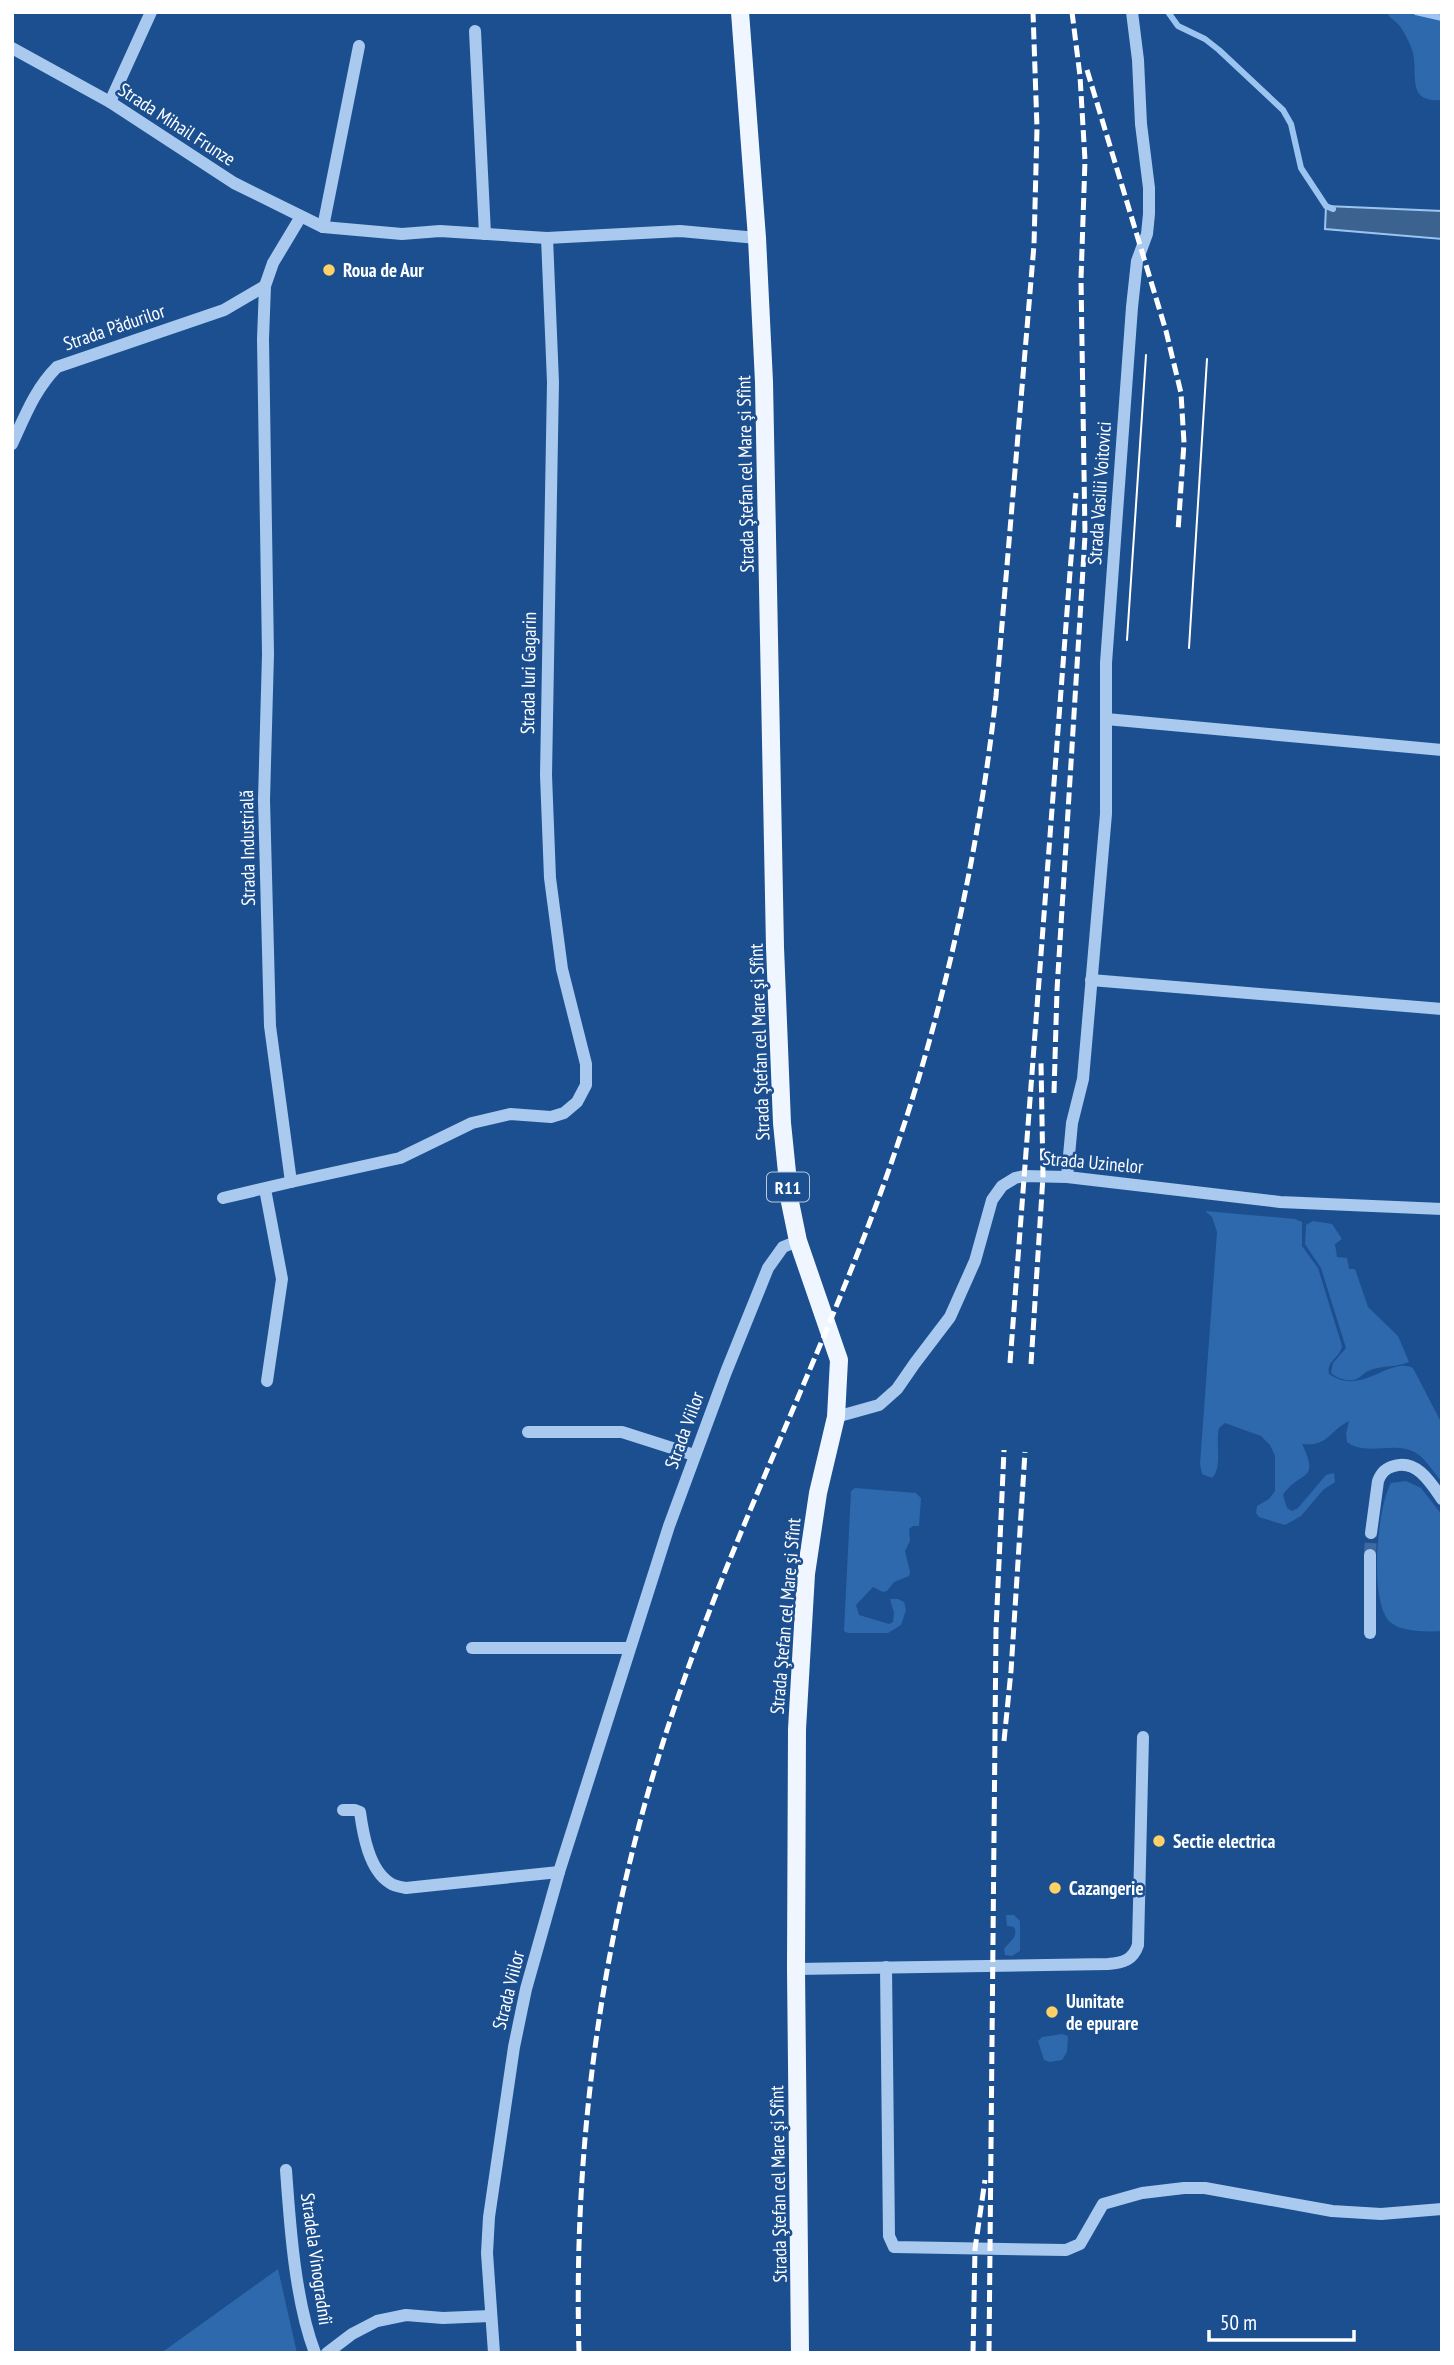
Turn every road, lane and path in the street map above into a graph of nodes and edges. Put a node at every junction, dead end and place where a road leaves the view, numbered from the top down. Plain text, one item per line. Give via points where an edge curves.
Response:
1 (151, 12) edge
2 (740, 12) edge
3 (1132, 12) edge
4 (475, 31) dead end
5 (359, 46) dead end
6 (12, 48) edge
7 (110, 102) junction
8 (300, 218) junction
9 (323, 227) junction
10 (485, 234) junction
11 (547, 238) junction
12 (757, 238) junction
13 (265, 286) junction
14 (12, 444) edge
15 (1106, 719) junction
16 (1442, 750) edge
17 (1091, 980) junction
18 (1442, 1009) edge
19 (1067, 1177) junction
20 (291, 1182) junction
21 (265, 1189) junction
22 (223, 1198) dead end
23 (1442, 1209) edge
24 (798, 1241) junction
25 (267, 1381) dead end
26 (836, 1417) junction
27 (528, 1432) dead end
28 (694, 1455) junction
29 (1442, 1499) edge
30 (1371, 1533) tunnel mouth
31 (1370, 1555) tunnel mouth
32 (1370, 1633) dead end
33 (471, 1648) dead end
34 (629, 1648) junction
35 (1143, 1737) dead end
36 (343, 1810) dead end
37 (559, 1872) junction
38 (886, 1967) junction
39 (796, 1969) junction
40 (286, 2170) dead end
41 (1442, 2209) edge
42 (491, 2316) junction
43 (315, 2353) edge
44 (327, 2353) edge
45 (494, 2353) edge
46 (800, 2353) edge

1 - 7 street
2 - 12 main road, Strada Ştefan cel Mare şi Sfînt / R11
3 - 15 street, Strada Vasilii Voitovici via 1149,214 1132,307 1106,663
4 - 10 street
5 - 9 street
6 - 7 street, Strada Mihail Frunze
7 - 8 street, Strada Mihail Frunze via 234,183
8 - 9 street, Strada Mihail Frunze
8 - 13 street, Strada Industrială
9 - 10 street, Strada Mihail Frunze via 402,234
10 - 11 street, Strada Mihail Frunze
11 - 12 street, Strada Mihail Frunze via 680,231
11 - 20 street, Strada Iuri Gagarin via 552,382 546,775 550,878 562,970 586,1065 586,1085 578,1102 564,1113 551,1117 510,1114 472,1123 400,1158
12 - 24 main road, Strada Ştefan cel Mare şi Sfînt / R11 via 782,1123
13 - 14 street, Strada Pădurilor via 224,310 57,367 43,380
13 - 20 street, Strada Industrială via 268,654 264,800 270,1026
15 - 16 street
15 - 17 street, Strada Vasilii Voitovici via 1106,814
17 - 18 street
17 - 19 street, Strada Vasilii Voitovici via 1083,1079 1072,1123
19 - 23 street, Strada Uzinelor via 1280,1202
19 - 26 street, Strada Uzinelor via 1024,1176 1002,1186 989,1210 969,1277 940,1332 889,1398
20 - 21 street
21 - 22 street
21 - 25 street via 282,1279
24 - 26 main road, Strada Ştefan cel Mare şi Sfînt / R11 via 839,1360
24 - 28 street, Strada Viilor via 783,1247 768,1268
26 - 39 main road, Strada Ştefan cel Mare şi Sfînt / R11 via 816,1506 800,1650
27 - 28 street via 622,1432
28 - 34 street, Strada Viilor
29 - 30 street via 1412,1466 1391,1466 1378,1481
31 - 32 street
33 - 34 street
34 - 37 street, Strada Viilor
35 - 38 street via 1135,1954 1108,1964
36 - 37 street via 360,1812 363,1835 377,1870 389,1883 406,1888
37 - 42 street, Strada Viilor via 513,2047 489,2217
38 - 39 street
38 - 41 street via 889,2236 894,2248 1066,2250 1080,2244 1103,2204 1164,2188 1205,2188 1332,2211 1381,2214
39 - 46 main road, Strada Ştefan cel Mare şi Sfînt / R11
40 - 43 street, Stradela Vinogradnîi via 299,2286
42 - 44 street, Stradela Vinogradnîi via 406,2315 377,2321
42 - 45 street, Strada Viilor

